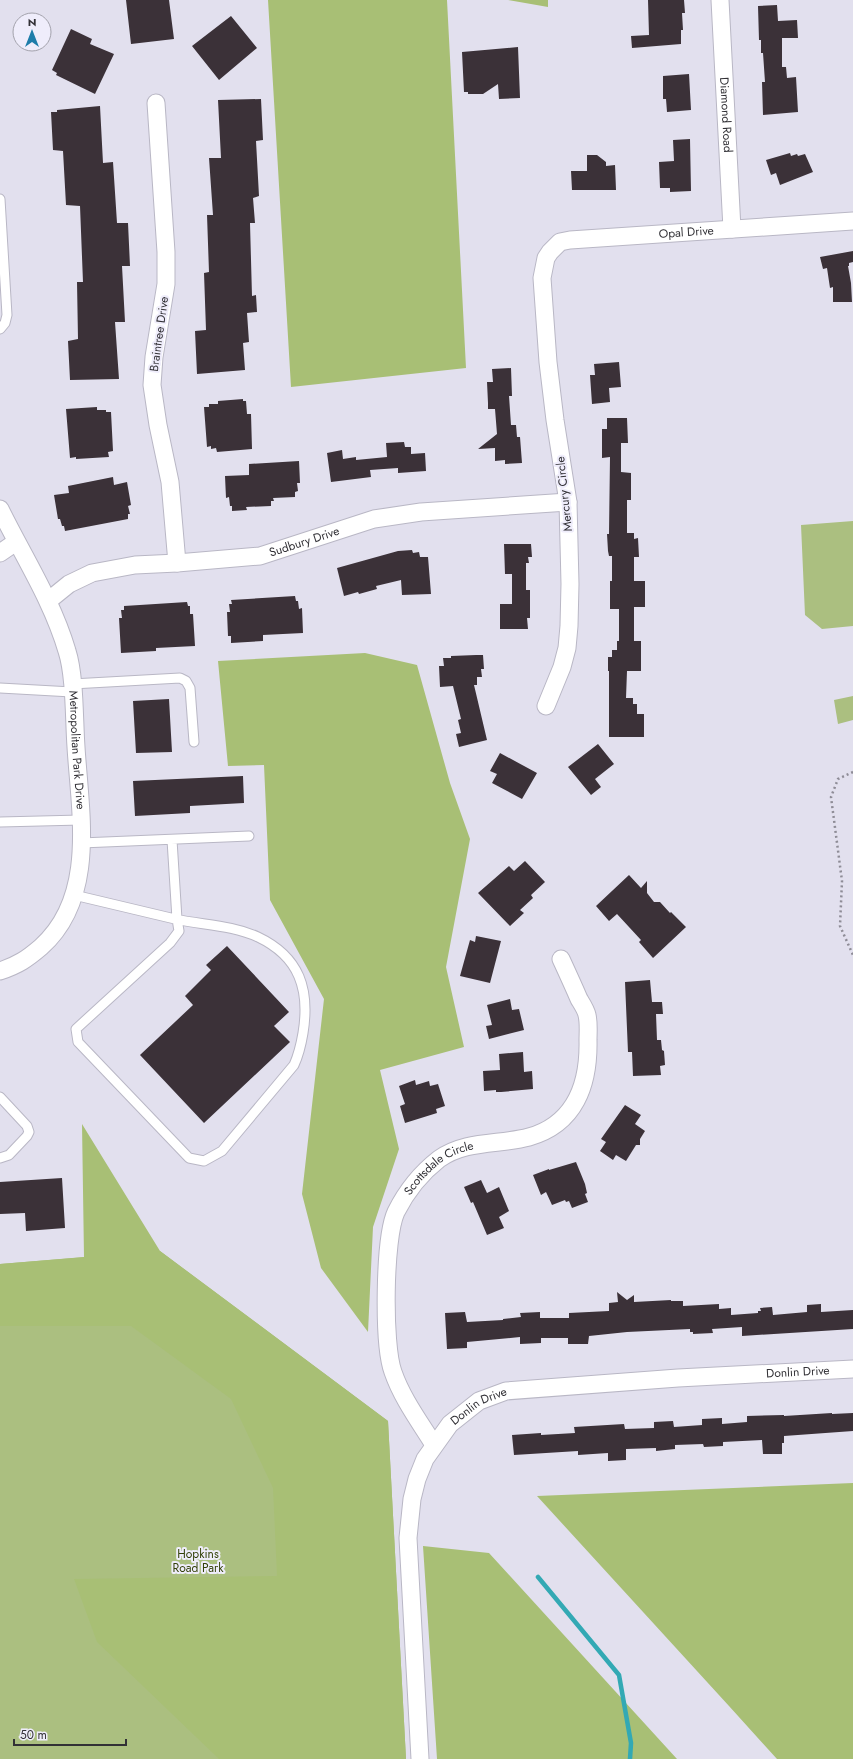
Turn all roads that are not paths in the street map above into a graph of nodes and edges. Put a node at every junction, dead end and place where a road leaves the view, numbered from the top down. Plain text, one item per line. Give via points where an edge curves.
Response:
1 (720, 0) edge
2 (156, 103) dead end
3 (0, 199) edge
4 (853, 221) edge
5 (732, 229) junction
6 (542, 278) joint
7 (0, 329) edge
8 (568, 502) junction
9 (0, 509) edge
10 (16, 542) junction
11 (0, 553) edge
12 (177, 563) junction
13 (48, 601) junction
14 (0, 688) edge
15 (72, 688) junction
16 (546, 706) dead end
17 (194, 742) dead end
18 (80, 820) junction
19 (0, 822) edge
20 (249, 836) dead end
21 (172, 840) junction
22 (81, 843) junction
23 (74, 895) junction
24 (177, 919) junction
25 (561, 959) dead end
26 (2, 967) edge
27 (0, 1097) edge
28 (0, 1158) edge
29 (853, 1369) edge
30 (434, 1445) junction
31 (420, 1759) edge

1 - 5 street, Diamond Road
2 - 12 street, Braintree Drive via 166,284 152,385 170,482
3 - 7 lane via 7,315
4 - 5 street, Opal Drive
5 - 6 street, Opal Drive via 560,242 546,258
6 - 8 street, Mercury Circle via 548,362
8 - 12 street, Sudbury Drive via 421,512 374,519 260,556
8 - 16 street, Mercury Circle via 570,584 567,648
9 - 10 street, Metropolitan Park Drive
10 - 11 street
10 - 13 street, Metropolitan Park Drive
12 - 13 street, Sudbury Drive via 135,565 92,573 69,584
13 - 15 street, Metropolitan Park Drive via 68,652
14 - 15 lane
15 - 17 lane via 180,678 186,681 190,688
15 - 18 street, Metropolitan Park Drive
18 - 19 lane
18 - 22 street, Metropolitan Park Drive
20 - 21 lane
21 - 22 lane
21 - 24 lane
22 - 23 street, Metropolitan Park Drive via 79,877
23 - 24 lane
23 - 26 street, Metropolitan Park Drive via 70,908 51,938 24,961
24 - 24 lane via 230,928 257,936 289,960 299,976 305,993 306,1014 299,1054 294,1065 222,1151 204,1161 189,1158 78,1042 76,1029 170,943 179,931
25 - 30 street, Scottsdale Circle via 588,1016 588,1060 584,1081 578,1098 569,1112 556,1125 542,1133 480,1143 453,1152 439,1160 413,1184 396,1213 388,1248 387,1341 392,1370 402,1392
27 - 28 lane via 27,1126 29,1132 9,1155
29 - 30 street, Donlin Drive via 678,1378 506,1391 479,1401 450,1424
30 - 31 street, Donlin Drive via 417,1479 412,1498 408,1538

